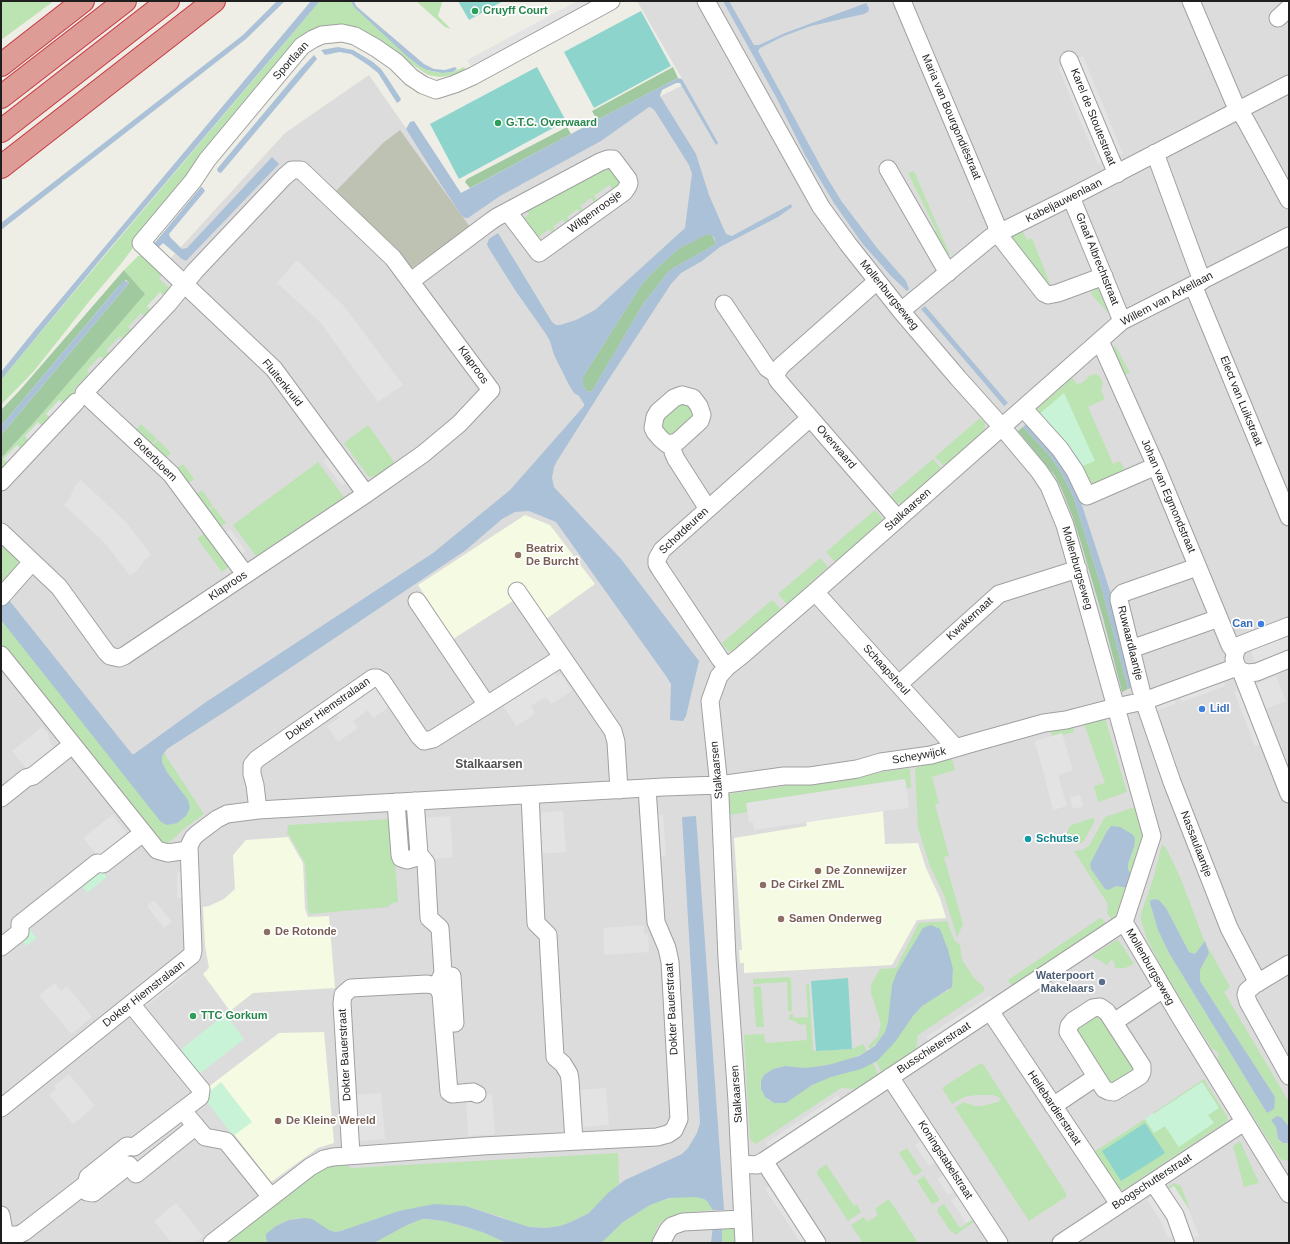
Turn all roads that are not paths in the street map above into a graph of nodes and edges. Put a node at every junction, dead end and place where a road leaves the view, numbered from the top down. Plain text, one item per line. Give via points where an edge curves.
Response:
1 (83, 1) edge
2 (125, 1) edge
3 (168, 1) edge
4 (214, 1) edge
5 (611, 1) edge
6 (706, 1) edge
7 (902, 1) edge
8 (1191, 1) edge
9 (1070, 60) dead end
10 (1, 65) edge
11 (1289, 84) edge
12 (1, 98) edge
13 (1239, 110) junction
14 (1, 131) edge
15 (1155, 153) junction
16 (1, 167) edge
17 (888, 169) dead end
18 (1117, 174) junction
19 (1071, 197) junction
20 (1289, 200) edge
21 (508, 212) junction
22 (998, 234) junction
23 (1289, 236) edge
24 (948, 273) junction
25 (1104, 276) junction
26 (411, 281) junction
27 (877, 281) junction
28 (1198, 283) junction
29 (185, 284) junction
30 (724, 304) dead end
31 (901, 311) junction
32 (1122, 321) junction
33 (1100, 341) junction
34 (776, 374) junction
35 (80, 398) junction
36 (1024, 409) junction
37 (810, 418) junction
38 (1002, 426) junction
39 (672, 444) dead end
40 (1156, 466) junction
41 (1, 482) edge
42 (366, 494) junction
43 (708, 509) junction
44 (1289, 517) edge
45 (898, 519) junction
46 (1, 532) edge
47 (32, 562) junction
48 (1198, 567) junction
49 (1078, 569) junction
50 (245, 574) junction
51 (517, 591) dead end
52 (815, 592) junction
53 (3, 594) edge
54 (417, 600) dead end
55 (1218, 618) junction
56 (1289, 626) edge
57 (1131, 649) junction
58 (1, 655) edge
59 (561, 658) junction
60 (1289, 659) edge
61 (1243, 661) junction
62 (727, 667) junction
63 (899, 684) junction
64 (1143, 695) junction
65 (487, 705) junction
66 (1116, 707) junction
67 (72, 745) junction
68 (956, 748) junction
69 (719, 785) junction
70 (648, 788) junction
71 (619, 790) junction
72 (1289, 794) edge
73 (530, 795) junction
74 (1, 798) edge
75 (415, 801) junction
76 (396, 802) junction
77 (258, 810) junction
78 (143, 833) junction
79 (188, 850) junction
80 (419, 854) junction
81 (1124, 922) junction
82 (1, 947) edge
83 (1289, 964) edge
84 (439, 981) junction
85 (1258, 983) junction
86 (1163, 989) junction
87 (131, 1004) junction
88 (990, 1012) junction
89 (1114, 1022) junction
90 (1289, 1076) edge
91 (890, 1077) junction
92 (1096, 1077) junction
93 (476, 1094) dead end
94 (1052, 1106) junction
95 (1, 1108) edge
96 (183, 1110) junction
97 (1244, 1122) junction
98 (196, 1126) junction
99 (574, 1142) junction
100 (351, 1155) junction
101 (764, 1161) junction
102 (741, 1164) junction
103 (1153, 1182) junction
104 (82, 1187) junction
105 (1286, 1187) edge
106 (271, 1197) junction
107 (1119, 1204) junction
108 (1, 1215) edge
109 (742, 1218) junction
110 (6, 1239) edge
111 (1182, 1241) edge
112 (212, 1243) edge
113 (661, 1243) edge
114 (744, 1243) edge
115 (817, 1243) edge
116 (999, 1243) edge
117 (1061, 1243) edge

1 - 10 highway
2 - 12 highway
3 - 14 highway
4 - 16 highway
5 - 29 street, Sportlaan via 473,76 436,90 410,77 396,62 355,36 322,35 307,42 141,243
6 - 27 street, Mollenburgseweg via 821,207
7 - 22 street, Maria van Bourgondiëstraat
8 - 13 street
9 - 18 street, Karel de Stoutestraat
11 - 13 street, Kabeljauwenlaan
13 - 15 street, Kabeljauwenlaan
13 - 20 street
15 - 18 street, Kabeljauwenlaan
15 - 28 street, Elect van Luikstraat
17 - 24 street
18 - 19 street, Kabeljauwenlaan
19 - 22 street, Kabeljauwenlaan
19 - 25 street, Graaf Albrechtstraat
21 - 21 street, Wilgenroosje via 608,159 614,160 628,179 629,183 624,192 539,253
21 - 26 street, Wilgenroosje via 491,221
22 - 24 street, Kabeljauwenlaan
22 - 25 street via 1048,295
23 - 28 street, Willem van Arkellaan
24 - 31 street, Kabeljauwenlaan
25 - 32 street, Graaf Albrechtstraat
26 - 29 street, Klaproos via 393,258 306,174 296,170 284,177
26 - 42 street, Klaproos via 491,390 459,424 423,454
27 - 31 street, Mollenburgseweg
27 - 34 street via 781,366
28 - 32 street, Willem van Arkellaan
28 - 44 street, Elect van Luikstraat
29 - 35 street, Klaproos
29 - 42 street, Fluitenkruid via 274,369
30 - 34 street, Overwaard via 767,368
31 - 38 street, Mollenburgseweg
32 - 33 street, Willem van Arkellaan
33 - 36 street, Willem van Arkellaan
33 - 40 street, Johan van Egmondstraat
34 - 37 street, Overwaard via 780,383
35 - 41 street, Klaproos
35 - 50 street, Boterbloem via 171,474
36 - 38 street, Willem van Arkellaan
36 - 40 street via 1060,449 1075,471 1087,496
37 - 43 street, Schotdeuren
37 - 45 street, Overwaard
38 - 45 street, Stalkaarsen
38 - 49 street, Mollenburgseweg via 1049,486 1065,525
39 - 43 street via 672,452
40 - 48 street, Johan van Egmondstraat
42 - 50 street, Klaproos
43 - 62 street, Schotdeuren via 662,550 657,559 676,593
45 - 52 street, Stalkaarsen
46 - 47 street, Klaproos
47 - 50 street, Klaproos via 60,587 106,652 114,657 124,656
47 - 53 street
48 - 55 street, Johan van Egmondstraat
48 - 57 street, Ruwaardlaantje via 1123,593 1119,597
49 - 63 street, Kwakernaat via 999,594
49 - 66 street, Mollenburgseweg
51 - 59 street
52 - 62 street, Stalkaarsen
52 - 63 street, Schaapsheul
54 - 65 street
55 - 57 street
55 - 61 street, Johan van Egmondstraat via 1230,645
56 - 61 street
57 - 64 street, Ruwaardlaantje
58 - 67 street
59 - 65 street, Dokter Hiemstralaan
59 - 71 street via 612,731 616,742
60 - 61 street
61 - 64 street, Scheywijck
61 - 72 street, Johan van Egmondstraat
62 - 69 street, Stalkaarsen via 719,676 710,701
63 - 68 street, Schaapsheul
64 - 66 street, Scheywijck
64 - 85 street, Nassaulaantje via 1172,782 1229,928
65 - 77 street, Dokter Hiemstralaan via 433,739 424,741 382,681 373,678 257,759 252,765 252,774
66 - 68 street, Scheywijck via 1044,723
66 - 81 street, Mollenburgseweg via 1152,836
67 - 74 street
67 - 78 street
68 - 69 street, Scheywijck via 857,769
69 - 70 street
69 - 102 street, Stalkaarsen via 727,958
70 - 71 street
70 - 99 street, Dokter Bauerstraat via 656,922 670,962 678,1119 674,1130 663,1136
71 - 73 street
73 - 75 street
73 - 99 street via 536,923 548,935 555,1057 569,1074
75 - 76 street
75 - 80 street
76 - 77 street
76 - 80 street via 401,858 407,860
77 - 79 street via 232,812 216,819 193,838
78 - 79 street via 161,852
78 - 82 street via 103,864 97,863 20,924 20,932
79 - 87 street, Dokter Hiemstralaan via 192,955
80 - 84 street via 426,863 429,918 440,928 443,973
81 - 86 street, Mollenburgseweg
81 - 88 street, Busschieterstraat
83 - 85 street
84 - 93 street via 449,1092
84 - 100 street, Dokter Bauerstraat via 427,984 356,987 348,989 344,995 342,1003
85 - 90 street via 1247,991 1246,998
86 - 89 street
86 - 97 street, Mollenburgseweg
87 - 95 street, Dokter Hiemstralaan
87 - 96 street via 201,1089 200,1097
88 - 91 street, Busschieterstraat
88 - 94 street, Hellebardierstraat
89 - 92 street via 1105,1010 1098,1007 1079,1017 1069,1026 1069,1034
89 - 92 street via 1141,1063 1142,1072 1140,1076 1114,1092 1105,1090
91 - 101 street, Busschieterstraat
91 - 116 street, Koningstabelstraat
92 - 94 street
94 - 107 street, Hellebardierstraat
96 - 98 street
96 - 104 street via 134,1148 127,1146 88,1177
97 - 103 street, Boogschutterstraat
97 - 105 street, Mollenburgseweg
98 - 104 street via 136,1174 129,1165 93,1193
98 - 106 street via 204,1137 226,1141
99 - 100 street, Dokter Bauerstraat
100 - 106 street, Dokter Bauerstraat via 324,1159
101 - 102 street, Busschieterstraat via 757,1165
101 - 115 street
102 - 109 street, Stalkaarsen
103 - 107 street, Boogschutterstraat
103 - 111 street via 1175,1215
104 - 110 street via 24,1232
106 - 112 street, Dokter Bauerstraat
107 - 117 street, Boogschutterstraat
108 - 110 street
109 - 113 street via 677,1224 668,1230
109 - 114 street, Stalkaarsen

